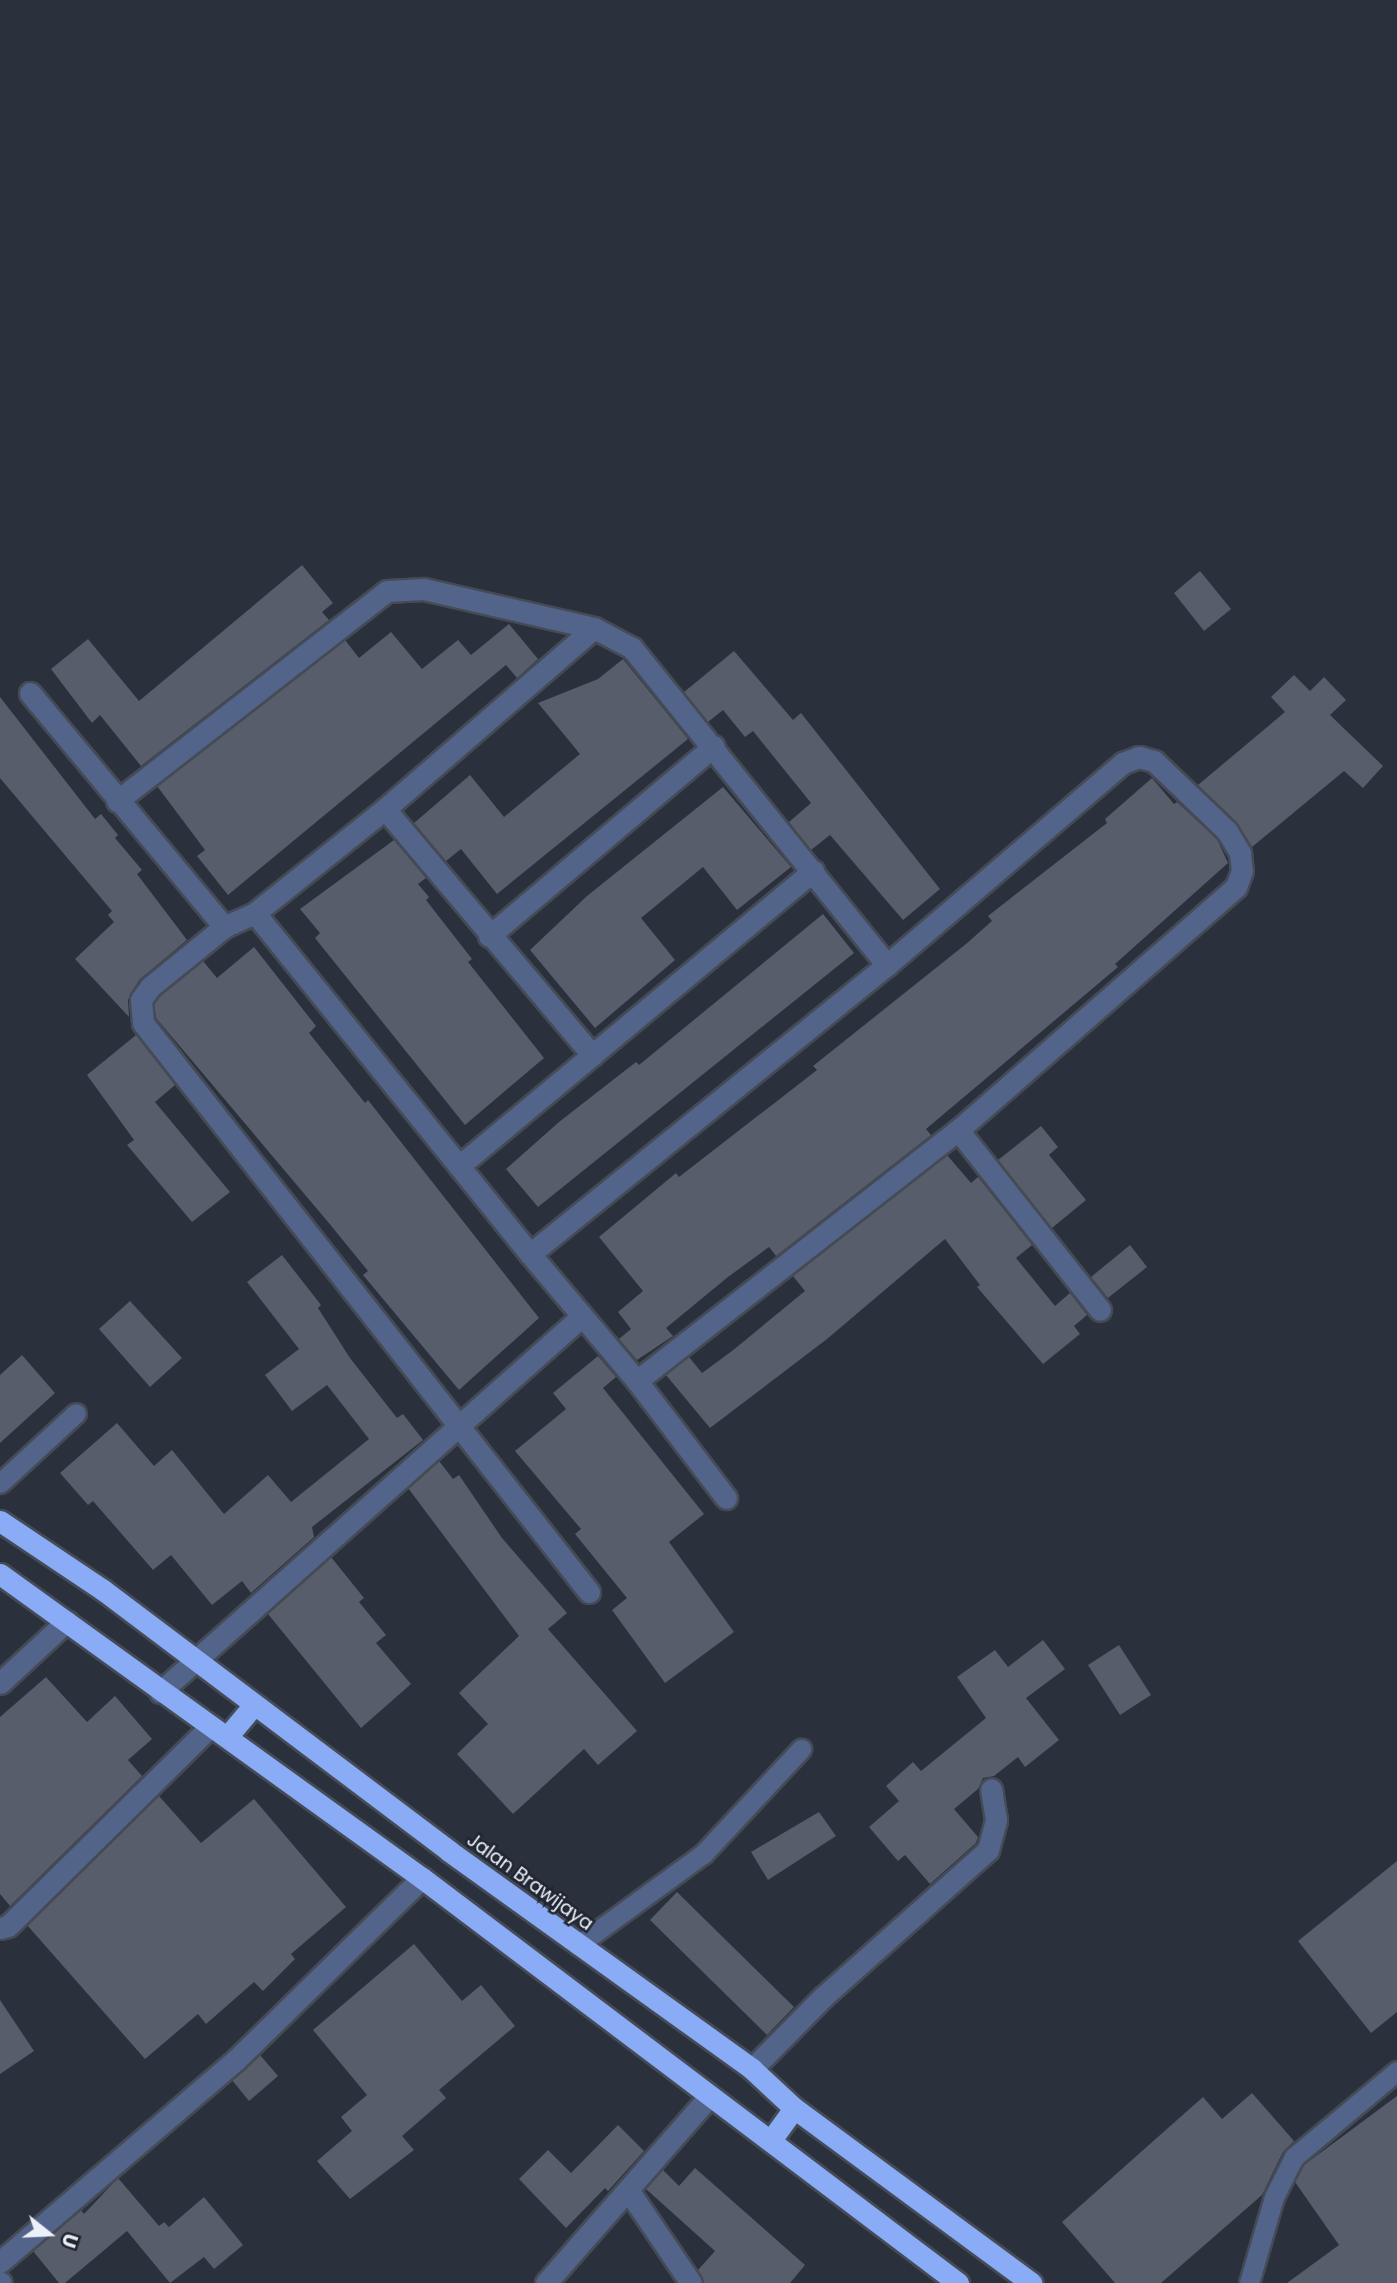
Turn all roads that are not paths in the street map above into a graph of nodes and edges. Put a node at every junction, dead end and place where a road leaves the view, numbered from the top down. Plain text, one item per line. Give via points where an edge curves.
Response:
1 (594, 628) junction
2 (30, 693) dead end
3 (714, 746) junction
4 (117, 801) junction
5 (385, 809) junction
6 (813, 871) junction
7 (255, 913) junction
8 (224, 927) junction
9 (489, 936) junction
10 (887, 965) junction
11 (592, 1055) junction
12 (958, 1130) junction
13 (459, 1166) junction
14 (530, 1254) junction
15 (1100, 1310) dead end
16 (581, 1317) junction
17 (637, 1381) junction
18 (76, 1413) dead end
19 (458, 1424) junction
20 (0, 1483) edge
21 (726, 1497) dead end
22 (0, 1521) edge
23 (0, 1574) edge
24 (589, 1592) dead end
25 (67, 1621) junction
26 (193, 1660) junction
27 (0, 1683) edge
28 (160, 1692) junction
29 (253, 1706) junction
30 (218, 1731) junction
31 (802, 1749) dead end
32 (991, 1789) dead end
33 (422, 1878) junction
34 (0, 1927) edge
35 (578, 1945) junction
36 (752, 2069) junction
37 (1397, 2071) edge
38 (709, 2097) junction
39 (794, 2108) junction
40 (771, 2140) junction
41 (628, 2190) junction
42 (0, 2262) edge
43 (547, 2283) edge
44 (691, 2283) edge
45 (958, 2283) edge
46 (1031, 2283) edge
47 (1249, 2283) edge

1 - 3 street via 632,648
1 - 4 street via 424,589 387,591
1 - 5 street
2 - 4 street
3 - 6 street
3 - 9 street
4 - 8 street
5 - 7 street
5 - 9 street
6 - 10 street
6 - 11 street
7 - 8 street
7 - 13 street
8 - 19 street via 149,987 141,1000 143,1023
9 - 11 street
10 - 12 street via 1123,763 1139,757 1154,761 1227,831 1240,853 1242,871 1236,887
10 - 14 street
11 - 13 street
12 - 15 street
12 - 17 street
13 - 14 street
14 - 16 street
16 - 17 street
16 - 19 street
17 - 21 street
18 - 20 lane
19 - 24 street
19 - 26 street
22 - 26 highway, Jalan Brawijaya via 103,1590
23 - 25 highway
25 - 27 street
25 - 28 highway
26 - 28 street
26 - 29 highway, Jalan Brawijaya
28 - 30 highway
29 - 30 highway
29 - 35 highway, Jalan Brawijaya
30 - 33 highway
30 - 34 street via 8,1926
31 - 35 lane via 703,1854
32 - 36 street via 996,1820 988,1850 823,1997
33 - 38 highway
33 - 42 street via 237,2060
35 - 36 highway, Jalan Brawijaya
36 - 39 highway, Jalan Brawijaya
37 - 47 lane via 1294,2157 1274,2197
38 - 40 highway
38 - 41 street
39 - 40 highway
39 - 46 highway, Jalan Brawijaya
40 - 45 highway
41 - 43 street
41 - 44 street

